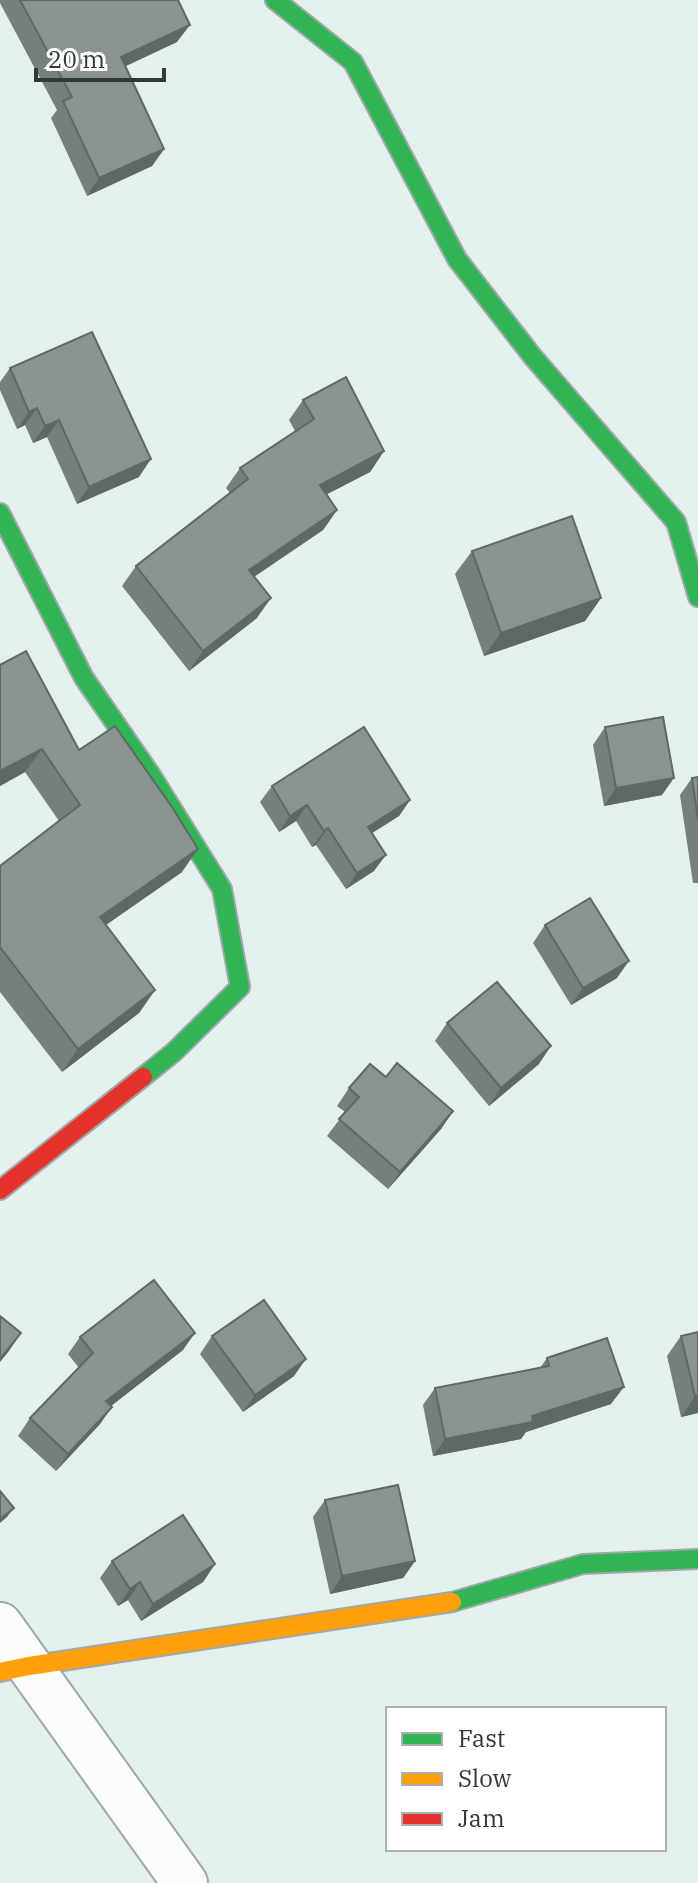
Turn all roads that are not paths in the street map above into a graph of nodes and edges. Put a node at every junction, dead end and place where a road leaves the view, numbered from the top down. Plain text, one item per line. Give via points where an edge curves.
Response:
1 (275, 0) edge
2 (0, 513) edge
3 (698, 597) edge
4 (0, 1190) edge
5 (695, 1567) edge
6 (0, 1625) edge
7 (15, 1669) edge
8 (185, 1883) edge

1 - 3 street via 353,62 457,259 533,357 676,522
2 - 4 street via 84,678 222,889 240,987 174,1052
5 - 7 street via 583,1564 444,1604
6 - 7 street
7 - 8 street

